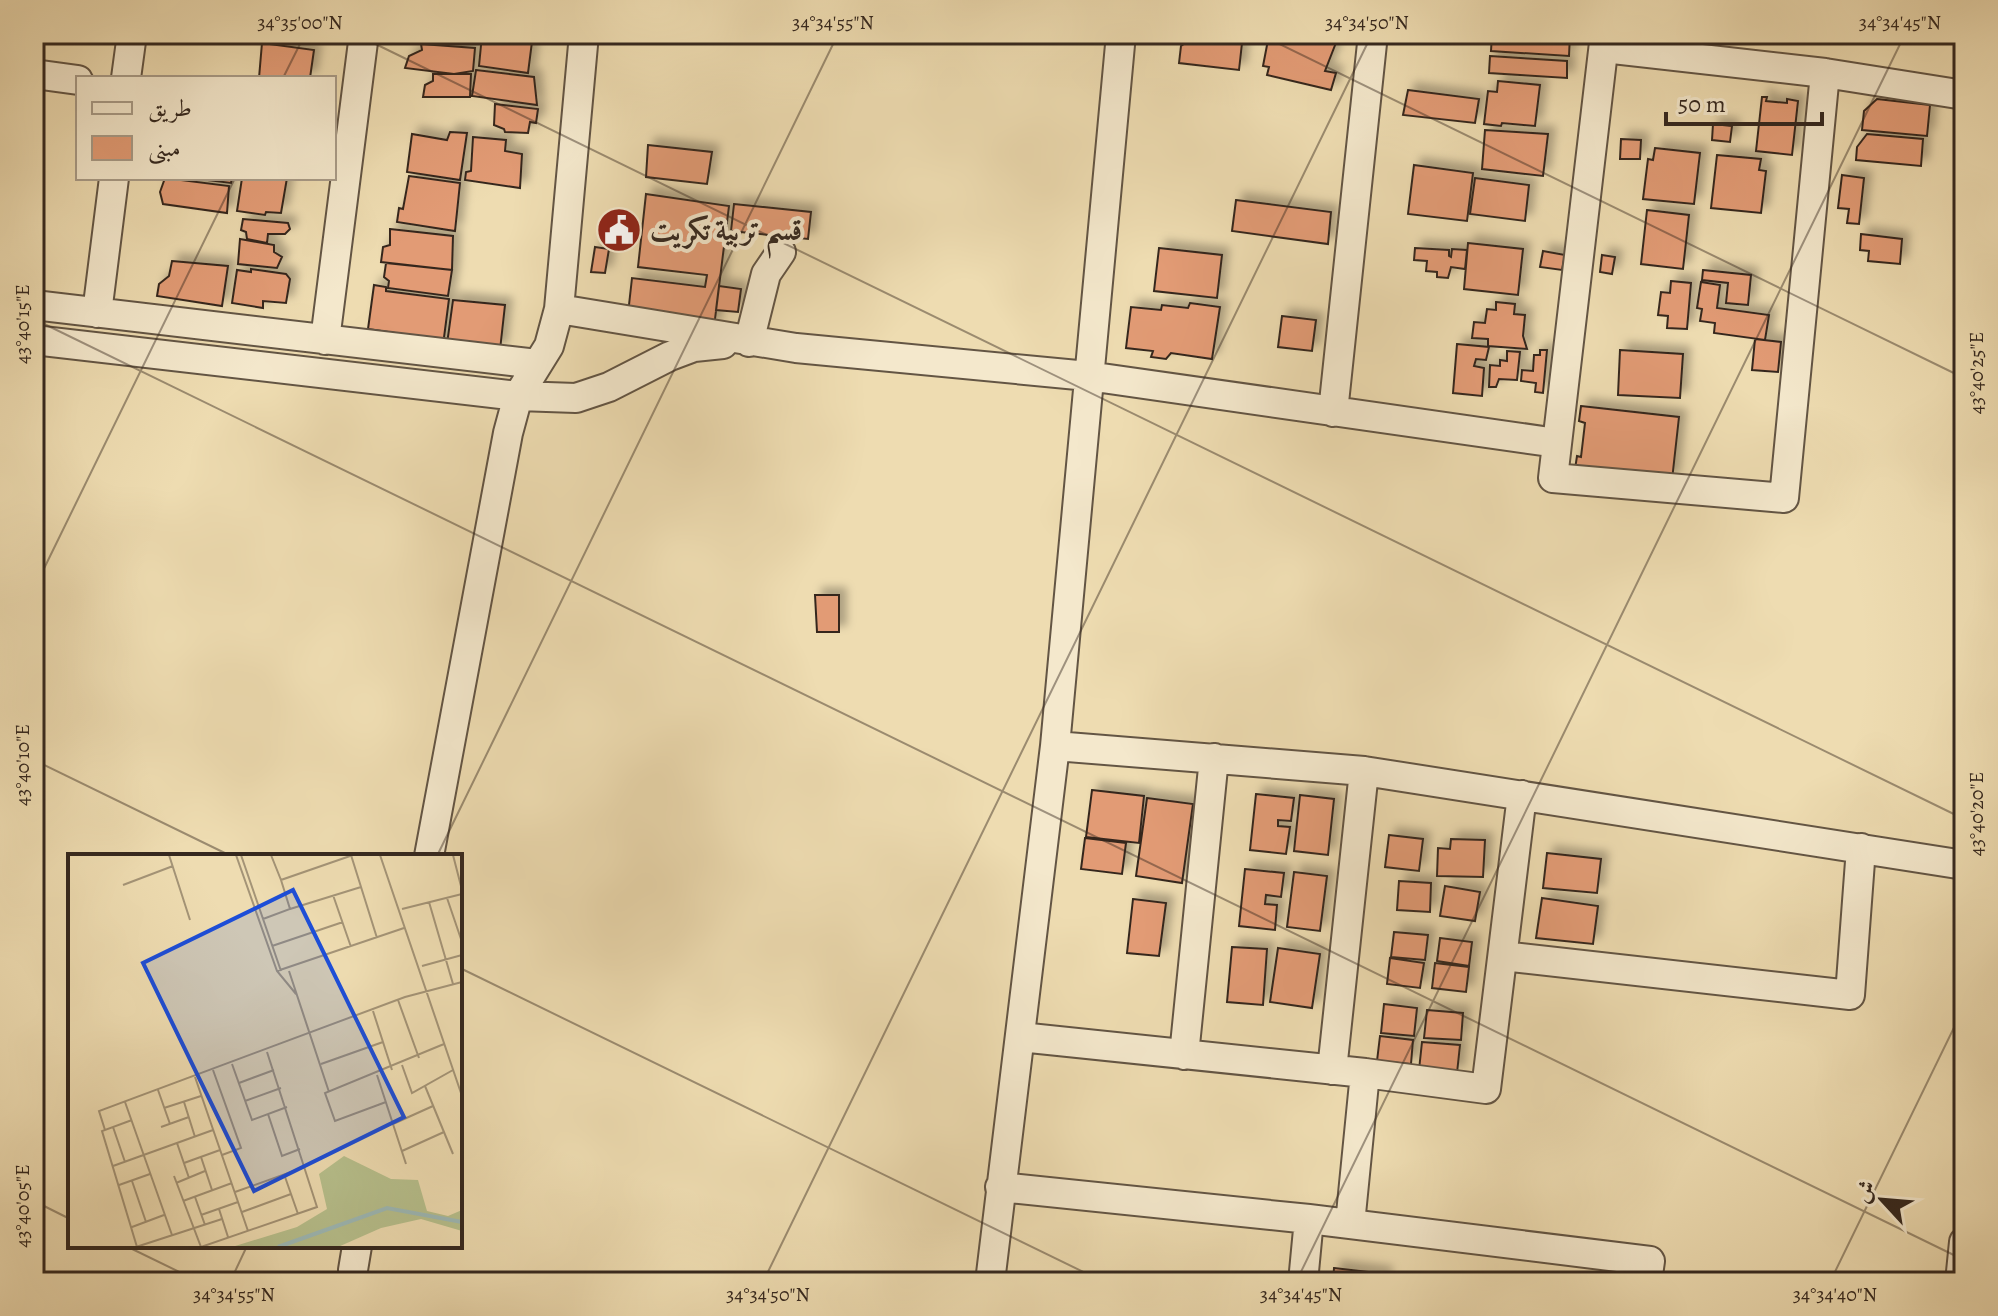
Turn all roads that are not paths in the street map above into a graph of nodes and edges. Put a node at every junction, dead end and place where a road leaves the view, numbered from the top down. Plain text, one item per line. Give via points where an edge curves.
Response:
1 (132, 34) edge
2 (364, 34) edge
3 (584, 34) edge
4 (1121, 34) edge
5 (1373, 34) edge
6 (1604, 41) edge
7 (1825, 73) junction
8 (34, 74) edge
9 (126, 76) edge
10 (76, 80) edge
11 (1964, 95) edge
12 (114, 180) edge
13 (781, 252) dead end
14 (34, 305) edge
15 (559, 309) junction
16 (97, 313) junction
17 (34, 340) edge
18 (325, 340) junction
19 (749, 342) junction
20 (537, 364) junction
21 (1088, 376) junction
22 (518, 396) junction
23 (1333, 412) junction
24 (1557, 443) junction
25 (1055, 746) junction
26 (1214, 758) junction
27 (1364, 771) junction
28 (1522, 795) junction
29 (1861, 848) junction
30 (429, 854) edge
31 (1964, 865) edge
32 (1503, 956) junction
33 (1020, 1037) junction
34 (1184, 1055) junction
35 (1332, 1070) junction
36 (1365, 1073) junction
37 (1000, 1187) junction
38 (1309, 1219) junction
39 (1350, 1224) junction
40 (1964, 1242) edge
41 (990, 1282) edge
42 (1303, 1282) edge
43 (1647, 1282) edge
44 (1960, 1282) edge

1 - 9 street
2 - 18 street
3 - 15 street
4 - 21 street
5 - 23 street
6 - 7 street
6 - 24 street
7 - 11 street
7 - 24 street via 1784,498 1553,478
8 - 10 street
12 - 16 street
13 - 19 street via 766,274
14 - 16 street
15 - 19 street
15 - 20 street via 549,346
16 - 18 street
17 - 22 street
18 - 20 street
19 - 21 street
19 - 22 street via 694,347 576,398
20 - 22 street
21 - 23 street
21 - 25 street
22 - 30 street
23 - 24 street
25 - 26 street
25 - 33 street
26 - 27 street
26 - 34 street
27 - 28 street
27 - 35 street
28 - 29 street
28 - 32 street
29 - 31 street
29 - 32 street via 1850,995
32 - 36 street via 1486,1089
33 - 34 street
33 - 37 street
34 - 35 street
35 - 36 street
36 - 39 street
37 - 38 street
37 - 41 street
38 - 39 street
38 - 42 street
39 - 43 street via 1650,1261
40 - 44 street

